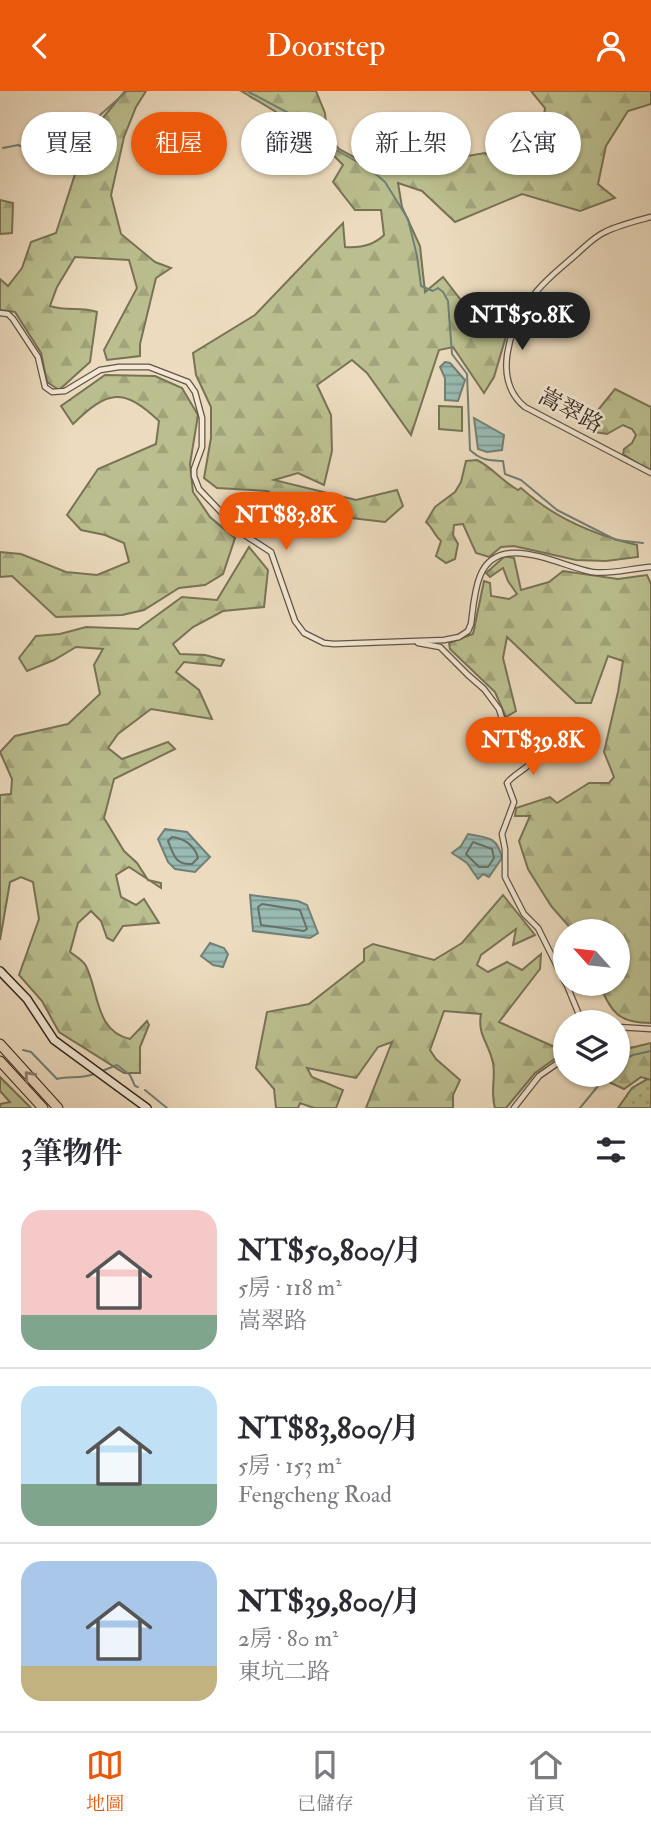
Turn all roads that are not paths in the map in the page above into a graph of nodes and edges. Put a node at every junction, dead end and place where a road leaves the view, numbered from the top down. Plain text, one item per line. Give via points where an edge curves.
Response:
1 (651, 217) edge
2 (0, 313) edge
3 (651, 473) edge
4 (651, 567) edge
5 (411, 642) junction
6 (553, 957) edge
7 (0, 971) edge
8 (630, 1028) edge
9 (651, 1029) edge
10 (0, 1044) edge
11 (0, 1061) edge
12 (553, 1066) edge
13 (43, 1108) edge
14 (58, 1108) edge
15 (147, 1108) edge
16 (514, 1108) edge

1 - 3 street, 嵩翠路 via 603,232 550,278 531,299 511,337 507,372 510,390 525,407
2 - 5 street via 13,319 38,357 45,387 52,392 65,391 100,370 119,367 149,367 188,382 202,418 202,447 194,469 199,489 240,532 271,552 295,621 304,633 334,644
4 - 5 street via 606,573 531,554 504,554 479,577 468,631 453,639
5 - 6 street via 440,647 450,655 493,700 517,748 536,754 507,783 514,802 502,834 505,877
7 - 15 street via 27,999 54,1040
8 - 9 street
14 -> 10 highway
11 - 13 highway
12 - 16 street via 538,1076

